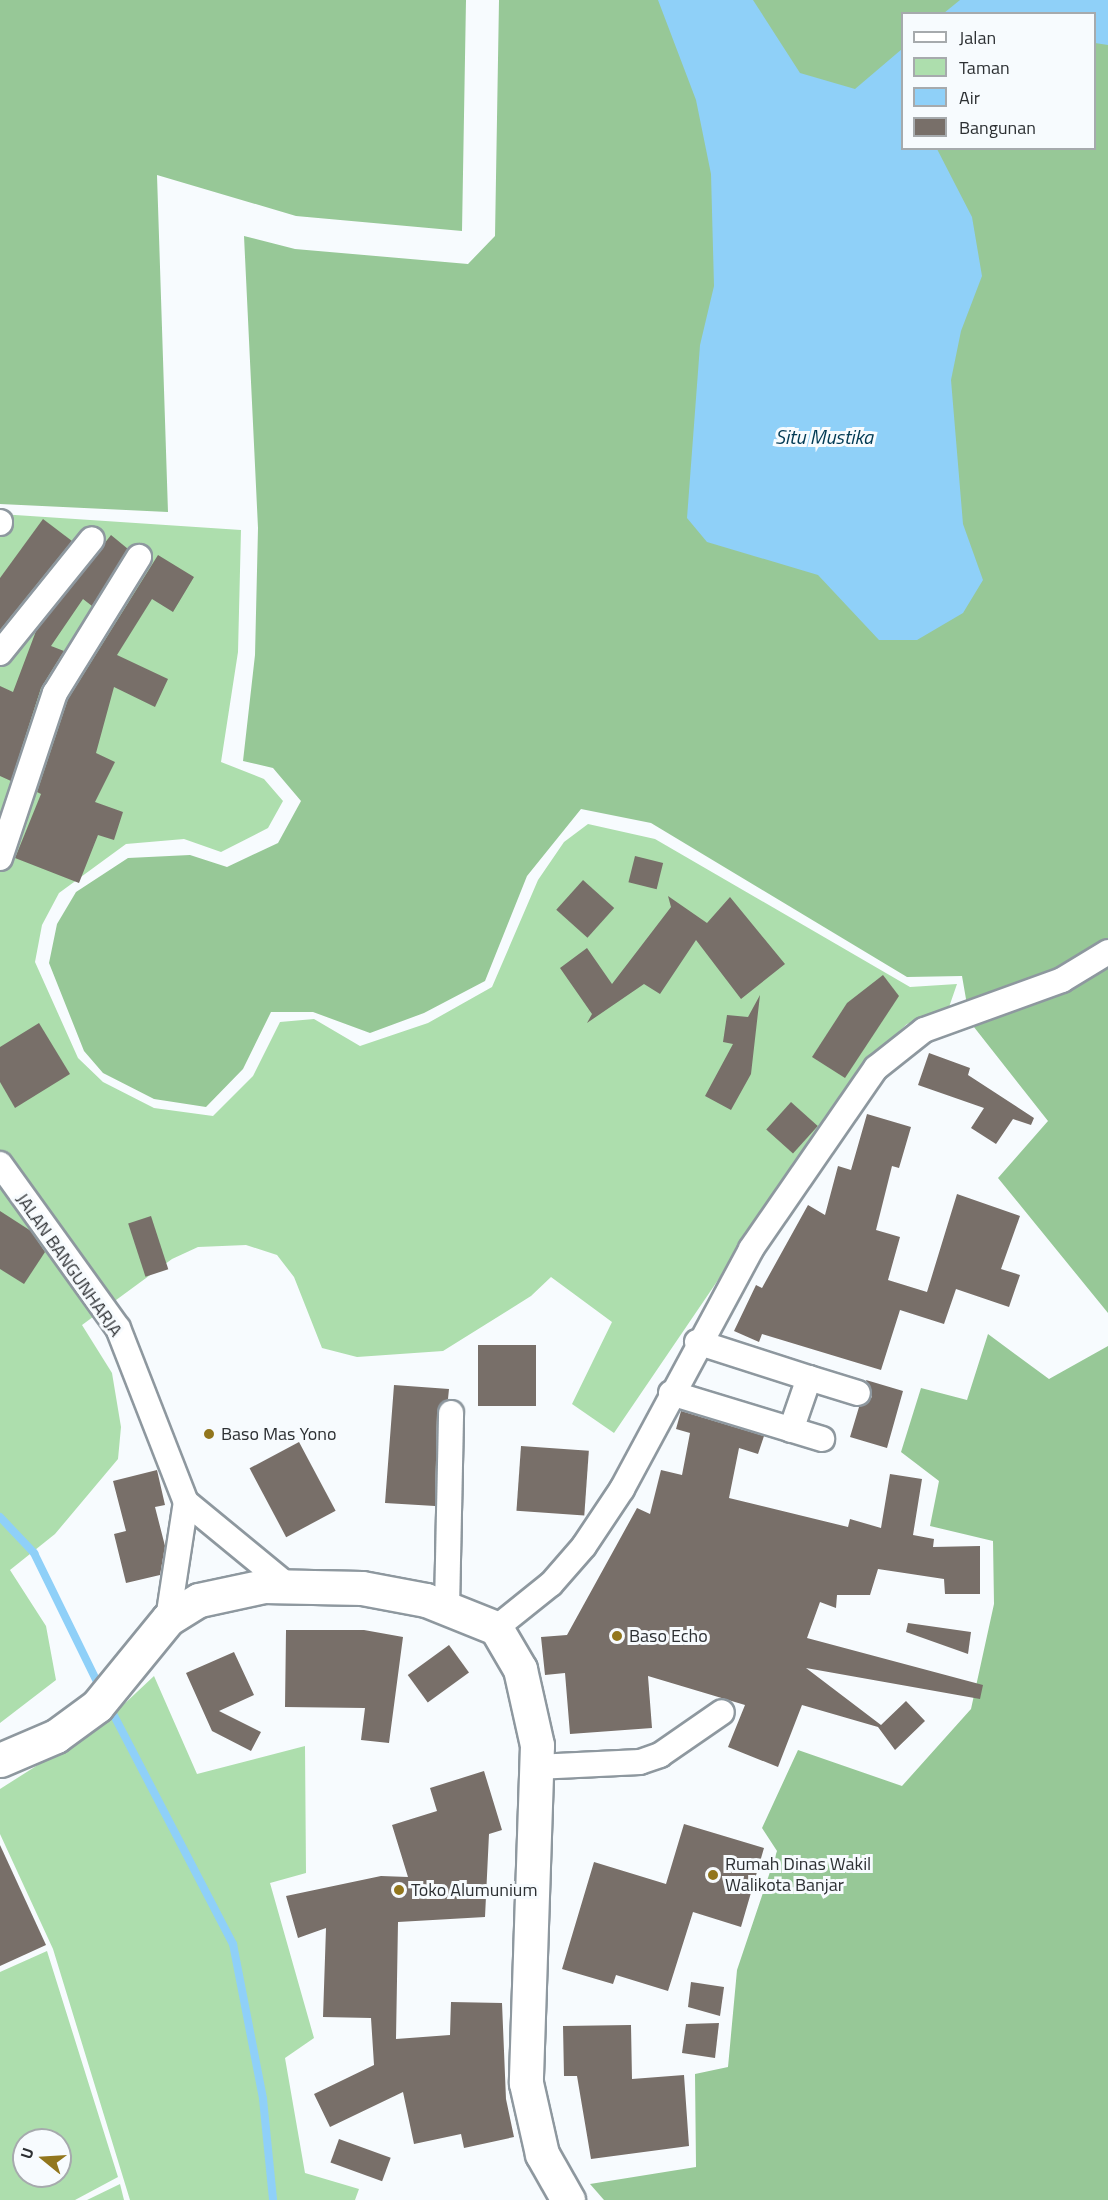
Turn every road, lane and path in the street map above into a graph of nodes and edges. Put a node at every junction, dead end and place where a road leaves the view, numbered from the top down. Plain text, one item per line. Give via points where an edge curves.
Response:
1 (92, 539) dead end
2 (139, 557) dead end
3 (0, 653) edge
4 (9, 807) edge
5 (0, 858) edge
6 (1108, 952) edge
7 (0, 1164) edge
8 (697, 1342) junction
9 (809, 1378) junction
10 (858, 1393) dead end
11 (671, 1394) junction
12 (451, 1413) dead end
13 (790, 1430) junction
14 (822, 1439) dead end
15 (186, 1502) junction
16 (287, 1585) junction
17 (447, 1608) junction
18 (168, 1619) junction
19 (496, 1628) junction
20 (722, 1712) dead end
21 (0, 1760) edge
22 (536, 1767) junction
23 (568, 2200) edge

1 - 3 street
2 - 4 street via 55,693
4 - 5 street
6 - 8 street via 1062,980 924,1030 876,1068 751,1248
7 - 15 street, JALAN BANGUNHARJA via 118,1328
8 - 9 street
8 - 11 street
9 - 10 street
9 - 13 street
11 - 13 street
11 - 19 street via 622,1489 584,1546 551,1584
12 - 17 street
13 - 14 street
15 - 16 street
15 - 18 street
16 - 17 highway via 362,1588
16 - 18 highway via 199,1600
17 - 19 highway
18 - 21 highway via 96,1706 56,1736
19 - 22 highway via 520,1669 531,1702
20 - 22 street via 660,1755 640,1762
22 - 23 highway via 526,2083 542,2154

